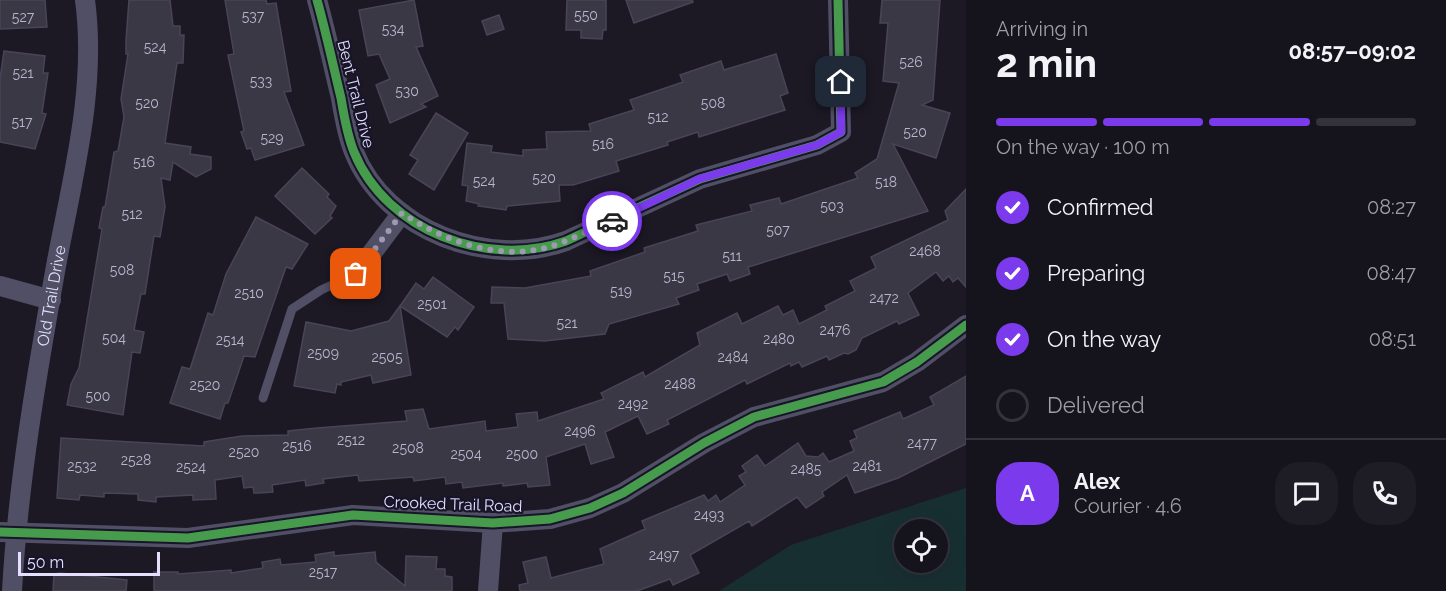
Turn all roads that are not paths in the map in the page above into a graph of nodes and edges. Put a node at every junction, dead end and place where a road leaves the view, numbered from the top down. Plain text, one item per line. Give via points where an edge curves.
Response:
1 (86, 0) edge
2 (317, 0) edge
3 (838, 0) edge
4 (402, 213) junction
5 (356, 274) joint
6 (0, 286) edge
7 (51, 300) junction
8 (966, 325) edge
9 (263, 398) dead end
10 (492, 523) junction
11 (8, 533) edge
12 (12, 591) edge
13 (488, 591) edge

1 - 7 street, Old Trail Drive via 87,89
2 - 4 street, Bent Trail Drive via 354,151 374,185
3 - 4 street, Bent Trail Drive via 841,132 817,145 699,179 566,241 534,250 501,251 451,239
4 - 5 street
5 - 9 lane via 292,309
6 - 7 street
7 - 11 street, Old Trail Drive
8 - 10 street, Crooked Trail Road via 917,363 883,382 754,417 590,508 550,519
10 - 11 street, Crooked Trail Road via 353,515 188,538
10 - 13 street
11 - 12 street, Old Trail Drive

